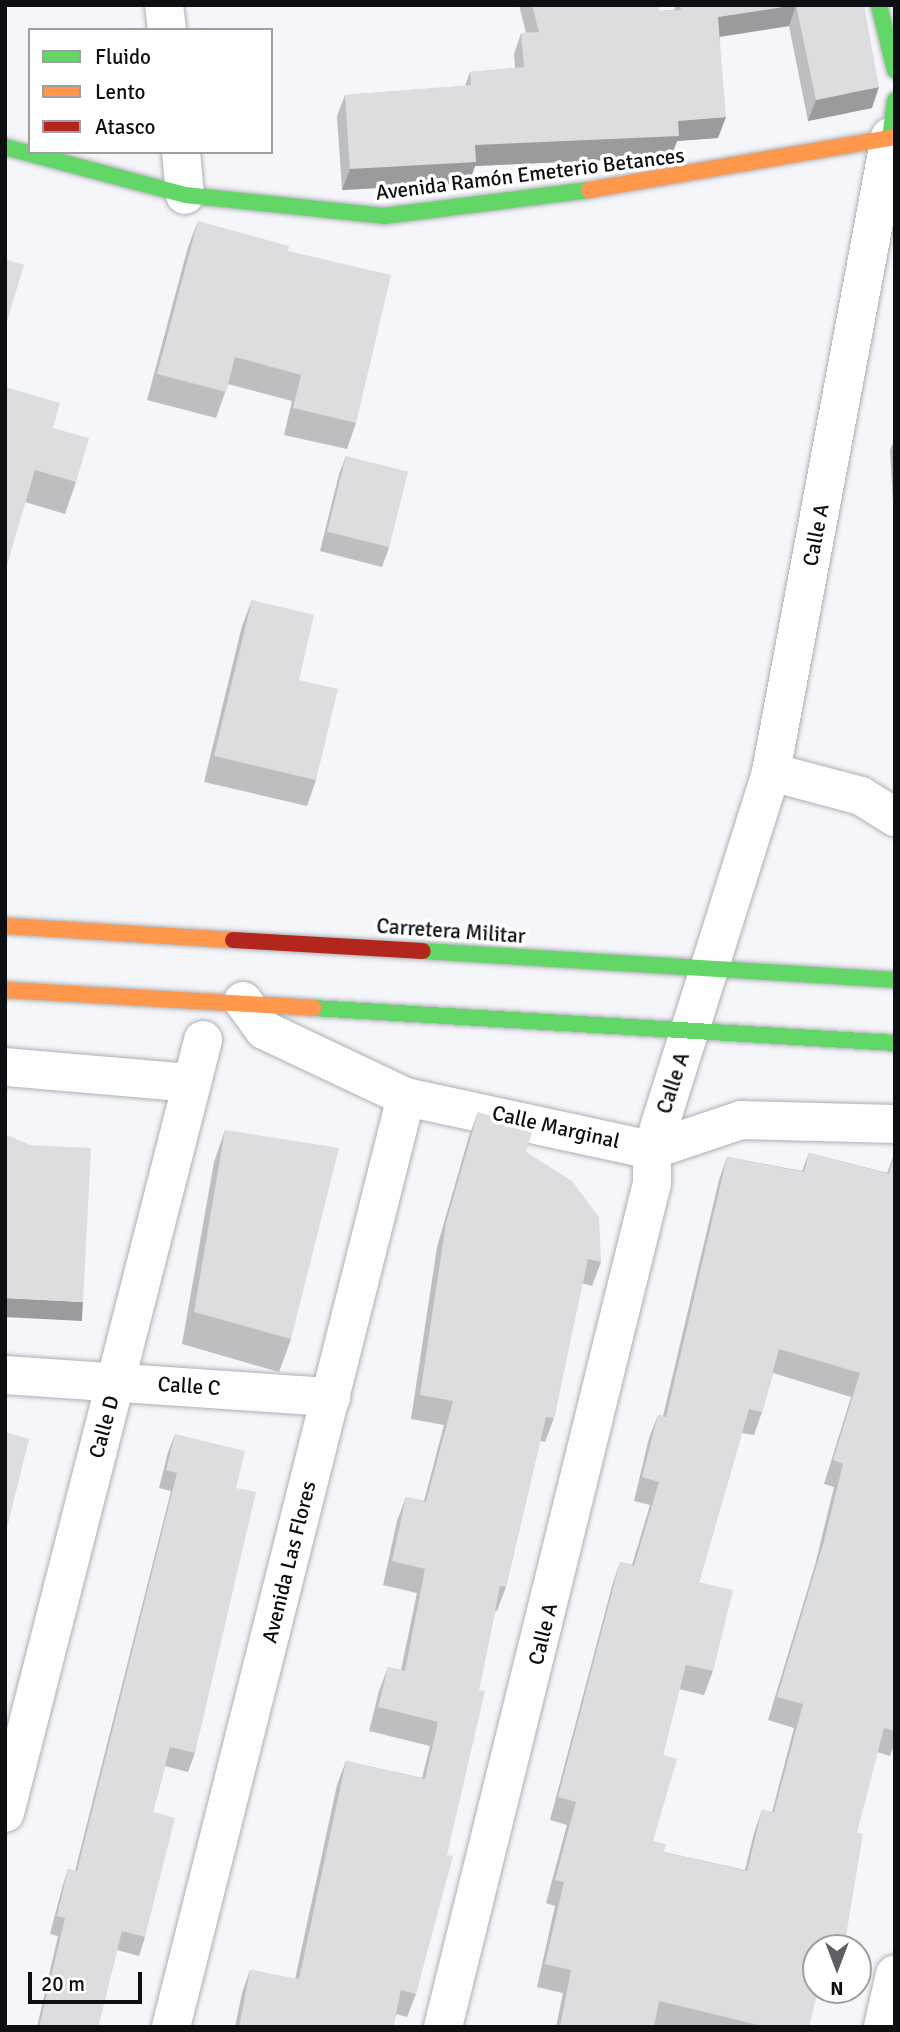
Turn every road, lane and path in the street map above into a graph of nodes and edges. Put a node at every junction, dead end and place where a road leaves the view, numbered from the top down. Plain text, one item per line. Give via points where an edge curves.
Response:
1 (164, 5) edge
2 (878, 5) edge
3 (167, 28) edge
4 (895, 70) edge
5 (895, 100) edge
6 (892, 137) edge
7 (5, 147) edge
8 (28, 153) edge
9 (31, 154) edge
10 (181, 154) edge
11 (185, 195) junction
12 (771, 772) junction
13 (895, 817) edge
14 (5, 926) edge
15 (711, 969) junction
16 (895, 980) edge
17 (5, 990) edge
18 (243, 1001) junction
19 (690, 1032) junction
20 (203, 1040) dead end
21 (895, 1043) edge
22 (5, 1067) edge
23 (191, 1083) junction
24 (406, 1097) junction
25 (895, 1124) edge
26 (652, 1150) junction
27 (5, 1374) edge
28 (116, 1381) junction
29 (331, 1397) junction
30 (5, 1813) edge
31 (895, 1974) edge
32 (171, 2027) edge
33 (443, 2027) edge
34 (883, 2027) edge

1 - 3 street
2 - 4 main road
5 - 6 main road
6 - 11 main road, Avenida Ramón Emeterio Betances via 690,177 384,216
6 - 12 street, Calle A
7 - 8 main road, Avenida Ramón Emeterio Betances
9 - 11 main road, Avenida Ramón Emeterio Betances
10 - 11 street
12 - 13 street via 861,796
12 - 15 street, Calle A
14 - 15 main road, Carretera Militar
15 - 16 main road, Carretera Militar
15 - 19 street, Calle A
17 - 18 main road
18 - 19 main road
18 - 24 street, Calle Marginal via 264,1030
19 - 21 main road
19 - 26 street, Calle A
20 - 23 street, Calle D
22 - 23 street
23 - 28 street, Calle D
24 - 26 street, Calle Marginal
24 - 29 street, Avenida Las Flores
25 - 26 street via 741,1120
26 - 33 street, Calle A via 649,1196
27 - 28 street, Calle C
28 - 29 street, Calle C
28 - 30 street, Calle D
29 - 32 street, Avenida Las Flores
31 - 34 street

